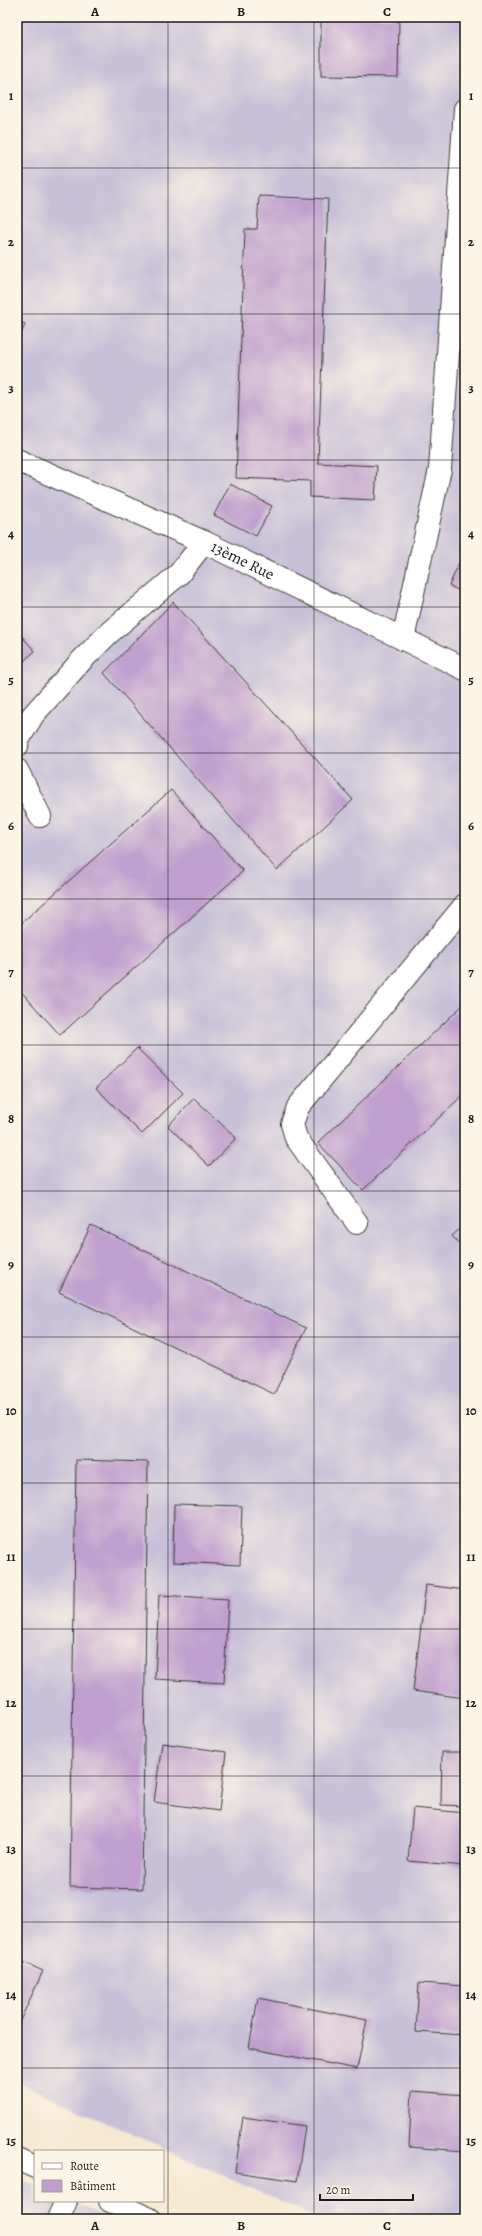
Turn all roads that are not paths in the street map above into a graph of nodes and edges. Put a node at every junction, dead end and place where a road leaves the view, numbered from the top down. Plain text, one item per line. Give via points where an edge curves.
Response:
1 (465, 109) edge
2 (17, 460) edge
3 (204, 542) junction
4 (403, 639) junction
5 (465, 669) edge
6 (17, 746) edge
7 (17, 770) edge
8 (40, 816) dead end
9 (465, 905) edge
10 (358, 1224) dead end
11 (17, 2159) edge
12 (34, 2167) edge
13 (66, 2202) edge
14 (112, 2202) edge
15 (58, 2219) edge
16 (150, 2219) edge

1 - 4 street via 440,469
2 - 3 street, 13ème Rue
3 - 4 street, 13ème Rue
3 - 6 street via 179,574 110,632 82,660 33,715
4 - 5 street, 13ème Rue
7 - 8 street
9 - 10 street via 298,1107 292,1124 296,1138
11 - 12 street
13 - 15 street
14 - 16 street

